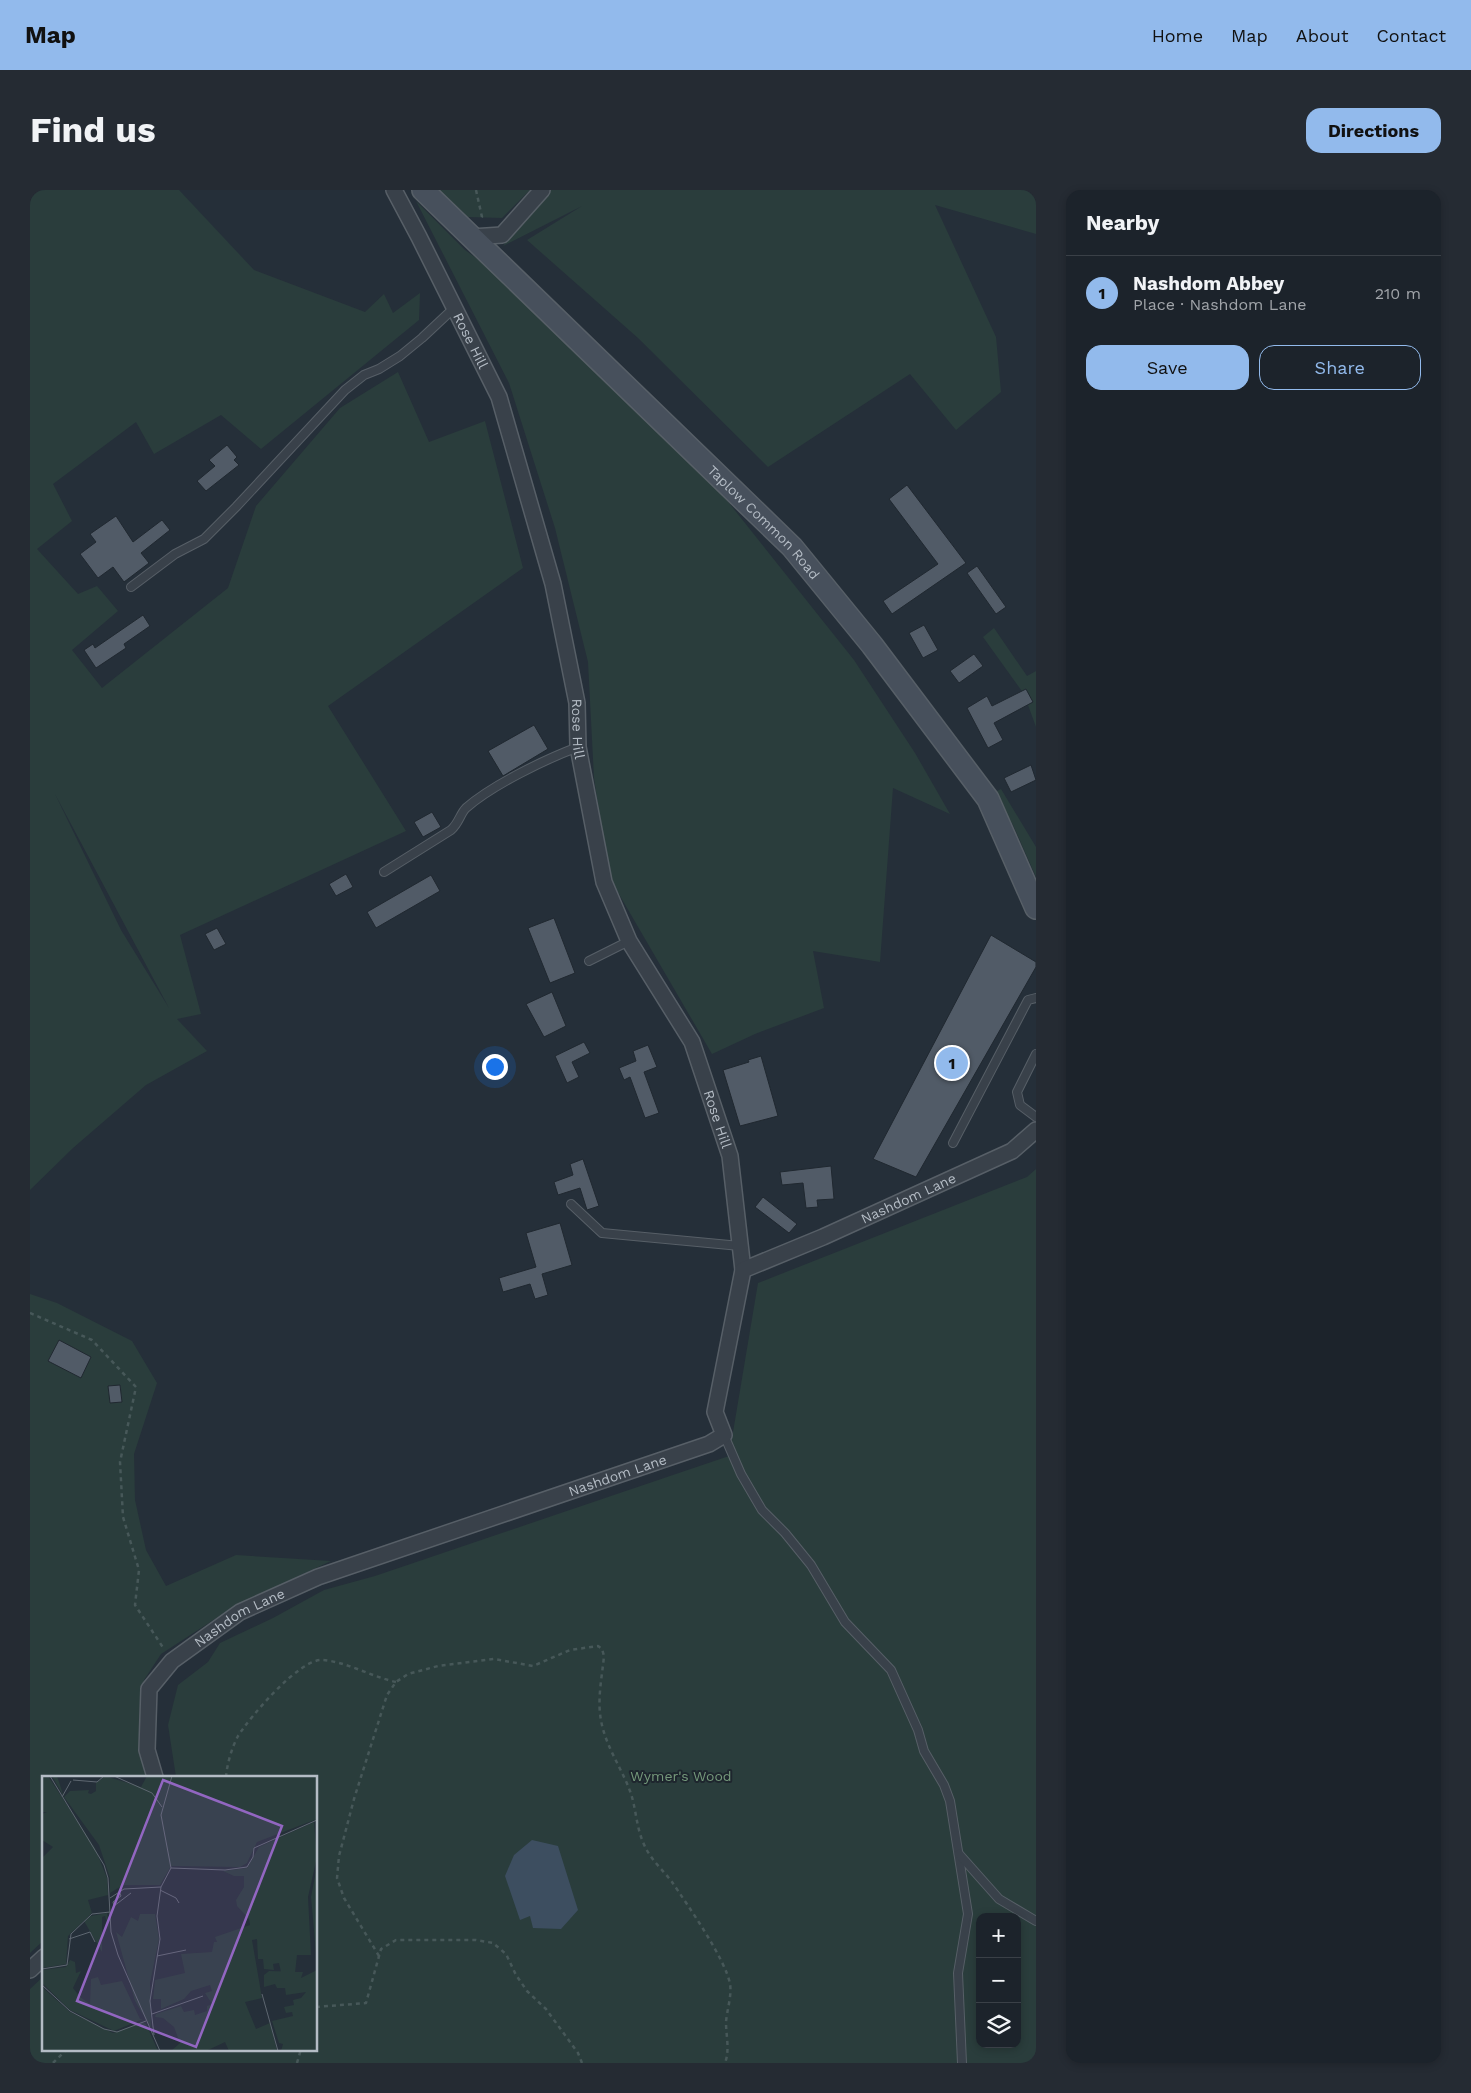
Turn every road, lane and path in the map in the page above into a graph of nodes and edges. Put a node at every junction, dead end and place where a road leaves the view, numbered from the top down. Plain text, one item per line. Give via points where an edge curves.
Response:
1 (394, 190) edge
2 (423, 190) edge
3 (476, 190) edge
4 (542, 190) edge
5 (482, 217) dead end
6 (472, 237) junction
7 (454, 308) junction
8 (130, 587) dead end
9 (578, 747) junction
10 (384, 872) dead end
11 (1036, 908) edge
12 (629, 941) junction
13 (589, 961) dead end
14 (1036, 998) edge
15 (1036, 1054) edge
16 (1036, 1116) edge
17 (1036, 1130) edge
18 (953, 1143) dead end
19 (571, 1204) dead end
20 (740, 1246) junction
21 (743, 1270) junction
22 (30, 1313) edge
23 (724, 1435) junction
24 (172, 1660) junction
25 (396, 1682) junction
26 (155, 1776) edge
27 (226, 1776) edge
28 (958, 1854) junction
29 (1036, 1921) edge
30 (379, 1956) junction
31 (42, 1959) edge
32 (30, 1970) edge
33 (318, 2007) edge
34 (66, 2050) edge
35 (301, 2050) edge
36 (53, 2063) edge
37 (297, 2063) edge
38 (582, 2063) edge
39 (725, 2063) edge
40 (962, 2063) edge

1 - 7 street, Rose Hill
2 - 6 street, Taplow Common Road
3 - 5 path
4 - 6 street via 502,235
6 - 11 street, Taplow Common Road via 792,547 872,645 988,799
7 - 8 lane via 400,356 364,375 345,390 204,539 175,554
7 - 9 street, Rose Hill via 499,397 550,574 577,703
9 - 10 lane via 544,761 491,791 463,811 452,830
9 - 12 street, Rose Hill via 604,882
12 - 13 lane
12 - 20 street, Rose Hill via 692,1042 730,1156
14 - 18 lane via 1028,1000
15 - 16 lane via 1017,1092 1020,1105
17 - 21 street, Nashdom Lane via 1012,1151
19 - 20 lane via 602,1233
20 - 21 street, Rose Hill
21 - 23 street via 715,1412
22 - 24 path via 92,1340 136,1387 120,1462 123,1517 139,1570 136,1605
23 - 24 street, Nashdom Lane via 709,1444 318,1577 240,1612
23 - 28 lane via 740,1474 762,1510 811,1565 845,1622 894,1676 924,1750 950,1801
24 - 26 street, Nashdom Lane via 149,1689 147,1750
25 - 27 path via 321,1659 310,1662 269,1696 238,1737
25 - 30 path via 388,1695 339,1856 338,1878 344,1898
25 - 39 path via 408,1674 438,1666 494,1659 533,1666 570,1650 592,1646 602,1649 600,1720 630,1790 643,1842 703,1930 728,1974 731,1986
28 - 29 lane via 998,1899
28 - 40 lane via 968,1914 958,1973
30 - 33 path via 366,2003
30 - 38 path via 381,1948 396,1940 476,1940 494,1944 506,1954 527,1991 546,2009
31 - 32 street
34 - 36 path
35 - 37 path

